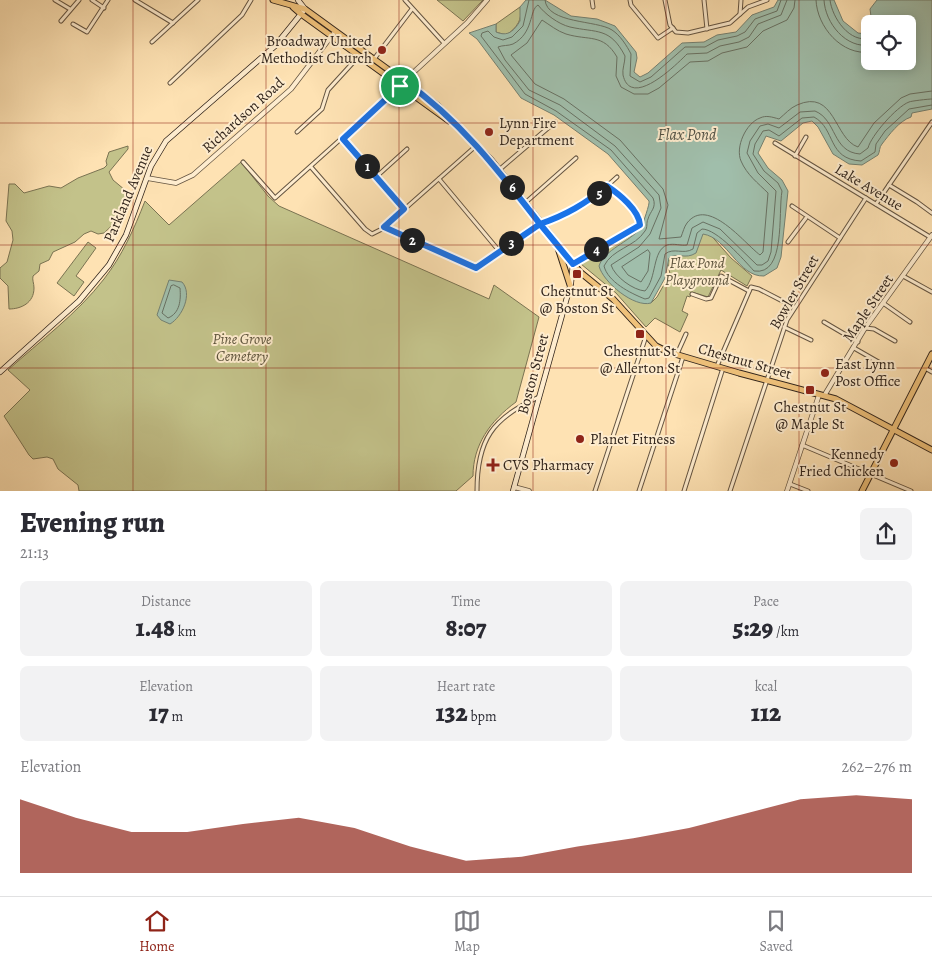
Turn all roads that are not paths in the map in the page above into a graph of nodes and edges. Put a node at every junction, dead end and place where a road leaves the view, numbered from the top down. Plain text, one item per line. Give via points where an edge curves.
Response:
1 (55, 0) edge
2 (79, 0) edge
3 (92, 0) edge
4 (108, 0) edge
5 (135, 0) edge
6 (198, 0) edge
7 (251, 0) edge
8 (276, 0) edge
9 (288, 0) edge
10 (298, 0) edge
11 (405, 0) edge
12 (487, 0) edge
13 (592, 0) edge
14 (630, 0) edge
15 (665, 0) edge
16 (704, 0) edge
17 (741, 0) edge
18 (767, 0) edge
19 (293, 6) junction
20 (750, 6) junction
21 (104, 8) junction
22 (593, 8) dead end
23 (70, 9) junction
24 (305, 9) junction
25 (412, 9) junction
26 (301, 14) junction
27 (740, 15) junction
28 (61, 21) dead end
29 (173, 23) junction
30 (73, 24) dead end
31 (673, 28) junction
32 (707, 30) junction
33 (336, 31) junction
34 (331, 36) junction
35 (152, 42) dead end
36 (444, 43) junction
37 (359, 56) junction
38 (374, 59) junction
39 (404, 81) junction
40 (170, 82) dead end
41 (400, 86) junction
42 (555, 122) dead end
43 (932, 122) edge
44 (458, 127) junction
45 (297, 132) dead end
46 (806, 137) dead end
47 (343, 139) junction
48 (775, 143) dead end
49 (476, 145) junction
50 (406, 149) dead end
51 (795, 156) junction
52 (576, 158) dead end
53 (244, 162) dead end
54 (311, 167) junction
55 (499, 171) junction
56 (376, 177) junction
57 (617, 177) dead end
58 (147, 178) junction
59 (439, 179) junction
60 (889, 185) junction
61 (607, 186) junction
62 (866, 198) junction
63 (524, 204) junction
64 (876, 204) junction
65 (792, 206) dead end
66 (404, 209) junction
67 (932, 213) edge
68 (806, 218) junction
69 (540, 224) junction
70 (384, 227) junction
71 (931, 236) edge
72 (840, 238) junction
73 (788, 242) dead end
74 (556, 243) junction
75 (500, 252) junction
76 (573, 264) junction
77 (903, 276) junction
78 (570, 285) junction
79 (748, 291) junction
80 (932, 292) edge
81 (692, 294) dead end
82 (883, 303) junction
83 (794, 307) junction
84 (824, 322) dead end
85 (910, 322) dead end
86 (784, 327) junction
87 (865, 328) junction
88 (686, 334) dead end
89 (646, 336) junction
90 (811, 340) dead end
91 (896, 341) dead end
92 (858, 342) junction
93 (854, 348) junction
94 (932, 354) edge
95 (680, 355) junction
96 (717, 366) junction
97 (723, 368) junction
98 (889, 368) dead end
99 (925, 368) junction
100 (0, 372) edge
101 (932, 372) edge
102 (765, 380) junction
103 (821, 395) junction
104 (540, 397) junction
105 (894, 429) junction
106 (802, 445) junction
107 (932, 450) edge
108 (871, 473) junction
109 (790, 484) junction
110 (514, 489) edge
111 (478, 491) edge
112 (528, 491) edge
113 (595, 491) edge
114 (639, 491) edge
115 (684, 491) edge
116 (730, 491) edge
117 (787, 491) edge
118 (808, 491) edge
119 (862, 491) edge
120 (911, 491) edge

1 - 23 street
2 - 23 street
3 - 21 street
4 - 21 street
5 - 29 street
6 - 29 street
7 - 40 street via 242,15
8 - 19 main road
9 - 19 main road
10 - 24 main road
11 - 25 street
12 - 36 street
13 - 22 street
14 - 31 street via 658,38
15 - 31 street
16 - 32 street
17 - 20 street
17 - 27 street
18 - 20 street
19 - 24 main road
19 - 26 main road
20 - 27 street
21 - 30 street via 87,32
23 - 28 street
24 - 26 main road, Parkland Avenue
24 - 33 main road
25 - 36 street
25 - 38 street
26 - 34 main road
26 - 58 main road, Parkland Avenue via 274,46 172,134 155,157
27 - 32 street via 730,23
29 - 35 street
31 - 32 street via 676,32 688,33
33 - 34 street, Richardson Road
33 - 38 main road
34 - 37 main road
34 - 58 street, Richardson Road via 288,92 193,175 176,183
36 - 39 street
37 - 41 main road
37 - 45 street via 328,90 322,109
38 - 39 main road
39 - 41 street
39 - 44 main road via 437,105
41 - 44 main road
41 - 47 street
42 - 55 street
43 - 60 street
44 - 49 main road, Chestnut Street
46 - 51 street
47 - 54 street
47 - 56 street
48 - 51 street, Lake Avenue
49 - 55 main road, Chestnut Street
49 - 59 street
50 - 56 street
51 - 62 street, Lake Avenue
52 - 63 street
53 - 54 street via 275,198
54 - 70 street via 368,232 374,234
55 - 63 main road, Chestnut Street
56 - 66 street
57 - 61 street
58 - 100 main road, Parkland Avenue via 126,235 105,270 79,301
59 - 66 street
59 - 75 street
60 - 64 street
60 - 67 street
61 - 69 street via 582,206
61 - 76 street via 640,217 640,225
62 - 64 street, Lake Avenue
62 - 72 street, Bowler Street
63 - 69 main road, Chestnut Street
64 - 71 street, Lake Avenue
65 - 68 street
66 - 70 street
68 - 72 street
68 - 73 street
69 - 74 main road, Chestnut Street
69 - 75 street
70 - 75 street via 476,268
71 - 77 street, Maple Street
72 - 83 street, Bowler Street
74 - 76 main road, Chestnut Street
74 - 78 main road
76 - 78 main road, Boston Street
76 - 89 main road, Chestnut Street via 613,299
77 - 80 street
77 - 82 street, Maple Street
78 - 104 main road, Boston Street
79 - 81 street via 721,276 711,298
79 - 83 street via 756,287
79 - 96 street
82 - 85 street
82 - 87 street, Maple Street
83 - 86 street, Bowler Street
84 - 92 street
86 - 90 street
86 - 102 street, Bowler Street
87 - 91 street via 874,329
87 - 92 street, Maple Street
88 - 95 street
89 - 95 main road, Chestnut Street via 659,347
89 - 113 street
92 - 93 street, Maple Street
93 - 98 street
93 - 103 street, Maple Street
94 - 99 main road
95 - 96 main road, Chestnut Street
95 - 114 street
96 - 97 main road, Chestnut Street
97 - 102 main road, Chestnut Street
97 - 115 street
99 - 101 street
99 - 105 main road
102 - 103 main road, Chestnut Street
102 - 116 street, Bowler Street
103 - 105 main road, Chestnut Street via 842,402
103 - 106 street, Maple Street
104 - 110 main road, Boston Street
104 - 111 street via 513,411 487,439 479,458
105 - 107 main road, Chestnut Street
105 - 108 main road
106 - 108 street
106 - 109 street, Maple Street
108 - 119 main road
108 - 120 street
109 - 117 street, Maple Street
109 - 118 street
110 - 112 street

